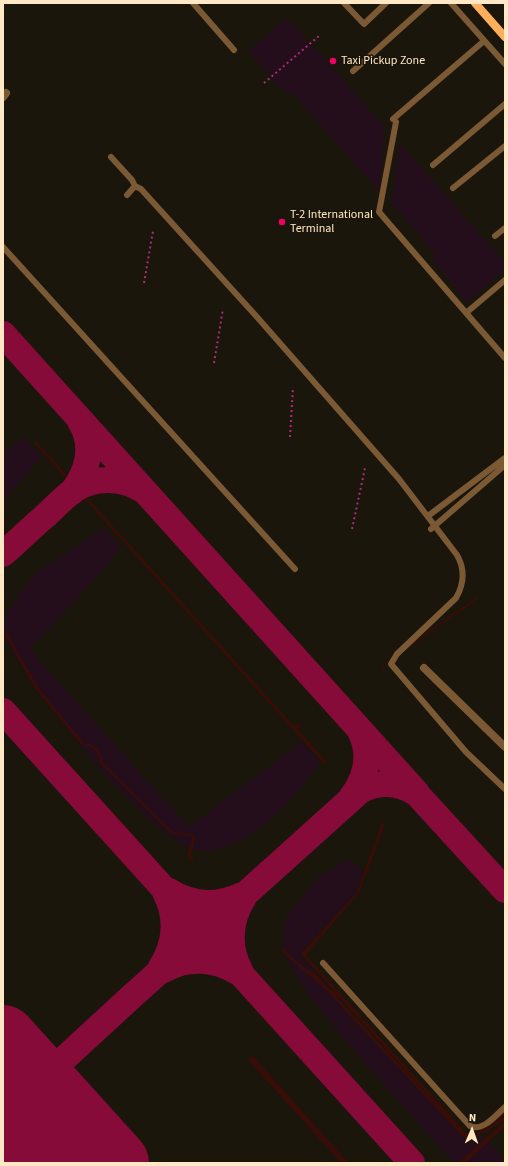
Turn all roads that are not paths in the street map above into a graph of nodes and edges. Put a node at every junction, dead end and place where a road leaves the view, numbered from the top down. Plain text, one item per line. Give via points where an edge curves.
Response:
1 (193, 3) edge
2 (344, 3) edge
3 (386, 3) edge
4 (429, 3) edge
5 (451, 3) edge
6 (475, 3) edge
7 (505, 37) edge
8 (484, 41) junction
9 (234, 50) dead end
10 (505, 64) edge
11 (353, 71) dead end
12 (505, 104) edge
13 (505, 146) edge
14 (111, 156) dead end
15 (433, 165) dead end
16 (135, 186) junction
17 (453, 188) dead end
18 (127, 195) dead end
19 (505, 228) edge
20 (495, 236) dead end
21 (3, 247) edge
22 (505, 280) edge
23 (466, 313) junction
24 (505, 358) edge
25 (505, 458) edge
26 (505, 465) edge
27 (428, 516) dead end
28 (433, 527) junction
29 (295, 569) dead end
30 (424, 668) dead end
31 (505, 747) edge
32 (505, 789) edge
33 (323, 963) dead end
34 (505, 1107) edge

1 - 9 lane
2 - 3 lane via 364,24
4 - 11 lane
5 - 8 lane
6 - 7 street
8 - 10 lane
8 - 23 lane via 394,120 379,212
12 - 15 lane
13 - 17 lane
14 - 16 lane
16 - 18 lane
16 - 28 lane via 141,189 263,323 399,479
19 - 20 lane
21 - 29 lane
22 - 23 lane
23 - 24 lane
25 - 27 lane
26 - 28 lane
28 - 32 lane via 459,559 463,571 461,588 452,603 397,654 391,664 466,752
30 - 31 street
33 - 34 lane via 470,1126 478,1128 484,1125

